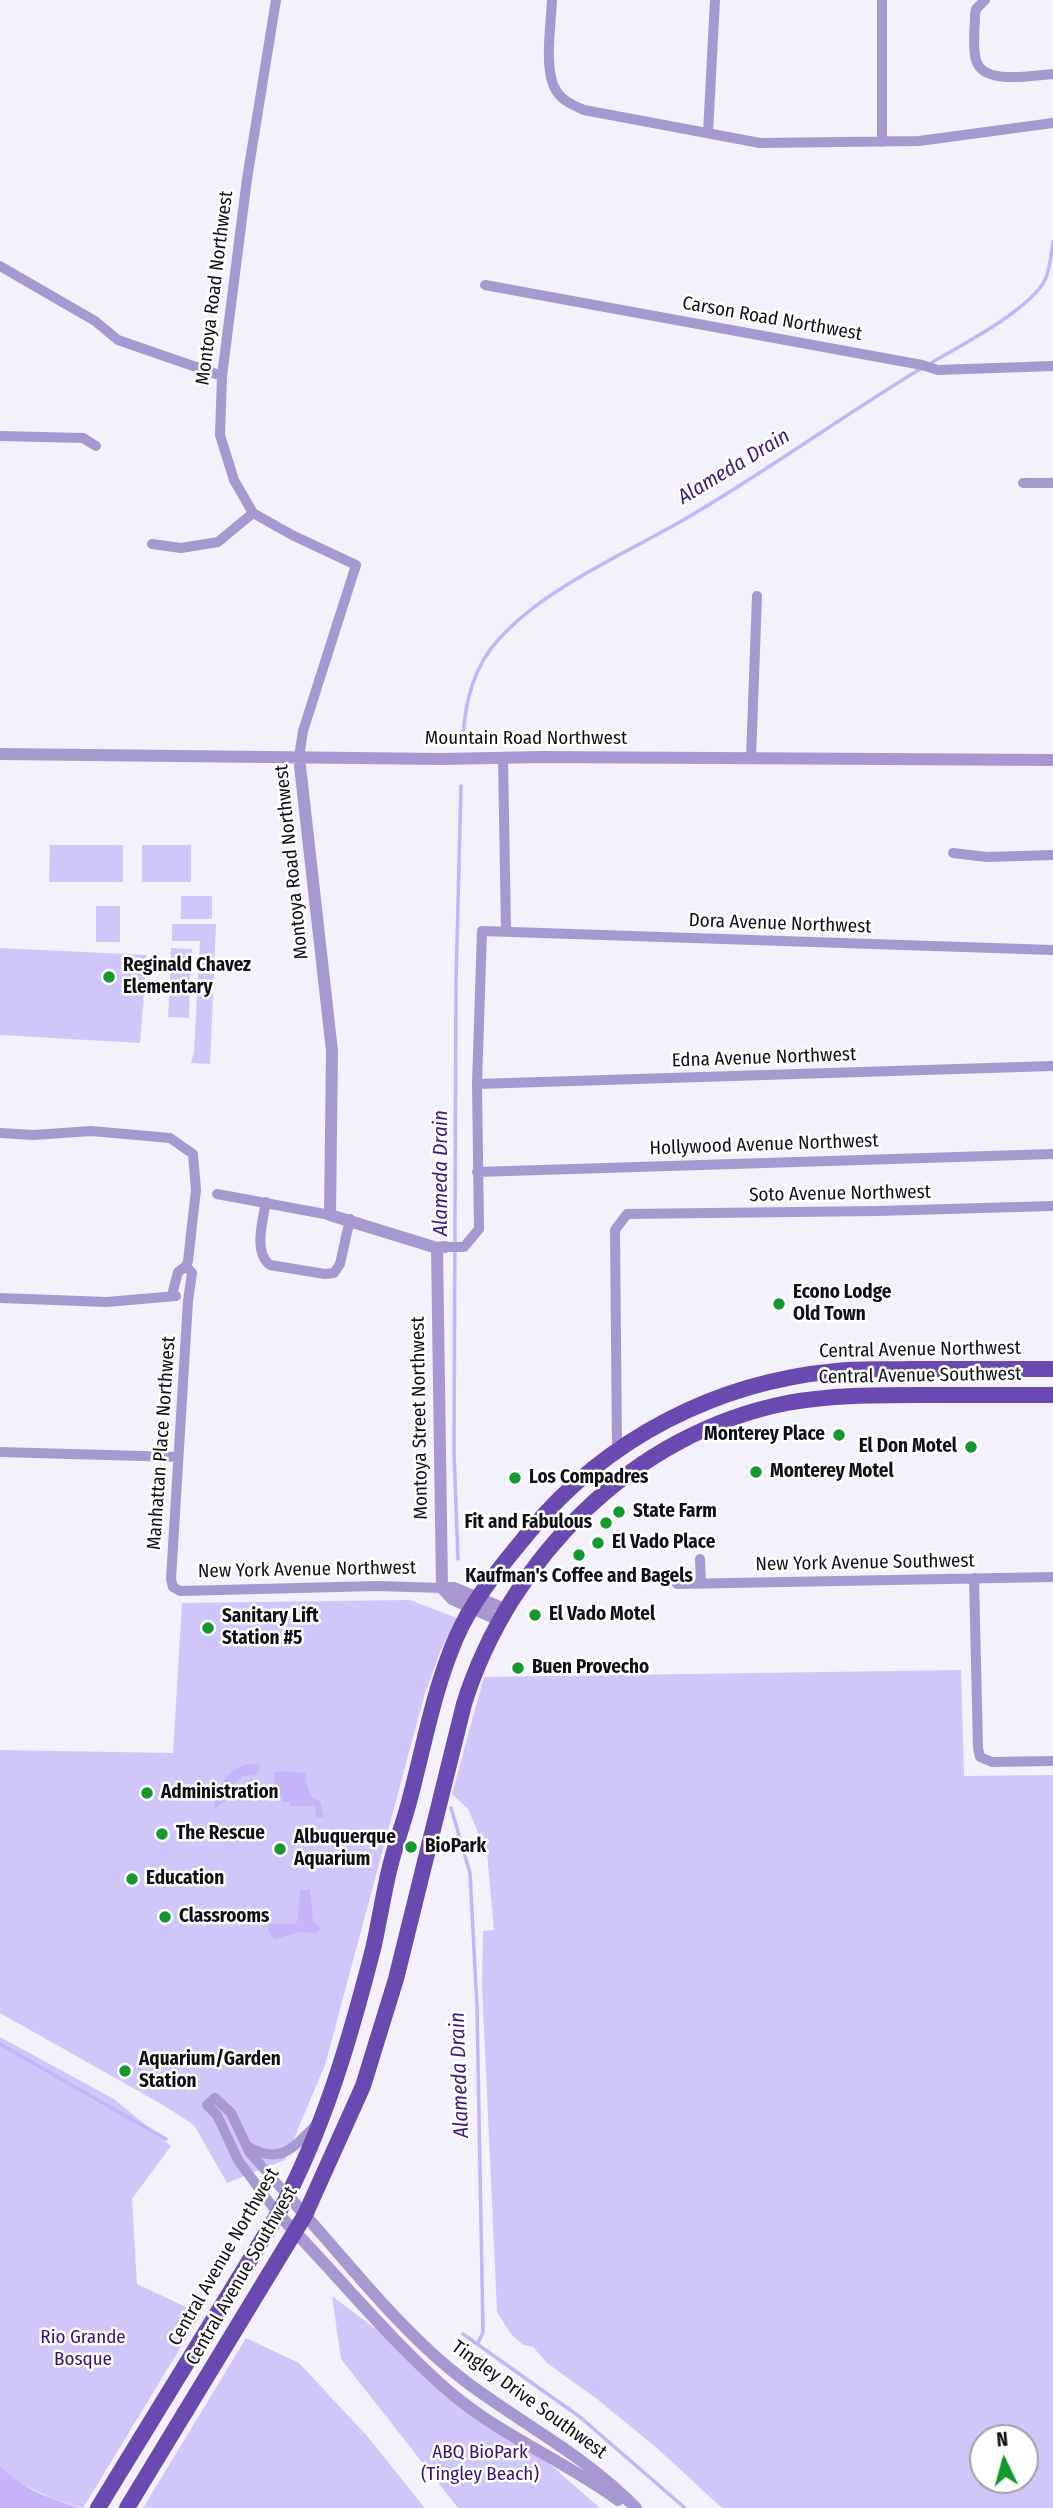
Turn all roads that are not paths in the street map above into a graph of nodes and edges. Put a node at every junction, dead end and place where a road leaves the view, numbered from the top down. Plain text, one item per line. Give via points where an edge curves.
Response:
1 (276, 0) edge
2 (552, 0) edge
3 (715, 0) edge
4 (882, 0) edge
5 (985, 0) edge
6 (1053, 74) edge
7 (1053, 123) edge
8 (708, 133) junction
9 (882, 142) junction
10 (0, 266) edge
11 (485, 285) dead end
12 (1053, 366) edge
13 (222, 376) junction
14 (0, 436) edge
15 (96, 446) dead end
16 (1023, 483) dead end
17 (1053, 483) edge
18 (253, 513) junction
19 (152, 544) dead end
20 (757, 596) dead end
21 (0, 754) edge
22 (299, 757) junction
23 (503, 757) junction
24 (751, 758) junction
25 (1053, 760) edge
26 (953, 853) dead end
27 (1053, 855) edge
28 (506, 930) junction
29 (1053, 950) edge
30 (1053, 1066) edge
31 (477, 1084) junction
32 (0, 1133) edge
33 (1053, 1154) edge
34 (477, 1171) junction
35 (217, 1194) dead end
36 (266, 1202) junction
37 (1053, 1206) edge
38 (330, 1214) junction
39 (350, 1219) junction
40 (441, 1248) junction
41 (186, 1266) junction
42 (172, 1295) junction
43 (0, 1298) edge
44 (188, 1301) junction
45 (1053, 1369) edge
46 (1053, 1395) edge
47 (617, 1449) junction
48 (0, 1452) edge
49 (178, 1457) junction
50 (700, 1559) dead end
51 (1053, 1577) edge
52 (974, 1578) junction
53 (701, 1583) junction
54 (677, 1584) dead end
55 (173, 1587) joint
56 (442, 1588) junction
57 (476, 1602) junction
58 (502, 1614) junction
59 (1053, 1761) edge
60 (318, 2123) junction
61 (247, 2146) junction
62 (288, 2196) junction
63 (278, 2214) junction
64 (305, 2215) junction
65 (294, 2231) junction
66 (98, 2508) edge
67 (127, 2508) edge
68 (628, 2508) edge
69 (636, 2508) edge

1 - 13 street, Montoya Road Northwest
2 - 8 street via 549,74 567,102 584,110
3 - 8 street
4 - 9 street
5 - 6 street via 975,15 975,53 980,68 998,77
7 - 9 street
8 - 9 street via 760,143
10 - 13 street via 95,321 118,340
11 - 12 street, Carson Road Northwest via 938,370
13 - 18 street, Montoya Road Northwest via 220,435 234,480
14 - 15 street via 83,438
16 - 17 street
18 - 19 street via 219,542 181,548
18 - 22 street, Montoya Road Northwest via 356,565 303,731
20 - 24 street
21 - 22 street, Mountain Road Northwest
22 - 23 street, Mountain Road Northwest
22 - 38 street, Montoya Road Northwest via 332,1051
23 - 24 street, Mountain Road Northwest
23 - 28 street
24 - 25 street, Mountain Road Northwest
26 - 27 street
28 - 29 street, Dora Avenue Northwest
28 - 31 street via 482,931
30 - 31 street, Edna Avenue Northwest
31 - 34 street
32 - 41 street via 92,1131 170,1138 193,1154 196,1190
33 - 34 street, Hollywood Avenue Northwest
34 - 40 street via 479,1229 464,1247
35 - 36 street
36 - 38 street
36 - 39 street via 261,1251 270,1265 334,1273 341,1264
37 - 47 street, Soto Avenue Northwest via 626,1214 615,1230
38 - 39 street
39 - 40 street
40 - 56 street, Montoya Street Northwest
41 - 42 street via 178,1272
41 - 44 street, Manhattan Place Northwest via 192,1273
42 - 43 street via 107,1302
42 - 44 street
44 - 49 street, Manhattan Place Northwest
45 - 47 main road, Central Avenue Northwest via 839,1370 780,1379 693,1408
46 - 58 main road, Central Avenue Southwest via 843,1396 787,1404 703,1431 653,1457 607,1490 555,1540
47 - 57 main road, Central Avenue Northwest via 554,1503
48 - 49 street
49 - 55 street, Manhattan Place Northwest
50 - 53 street
51 - 52 street, New York Avenue Southwest
52 - 53 street, New York Avenue Southwest
52 - 59 street via 981,1757 992,1762
53 - 54 street, New York Avenue Southwest
55 - 56 street, New York Avenue Northwest via 180,1591
56 - 57 street, New York Avenue Northwest via 452,1599
57 - 58 street, New York Avenue Northwest
57 - 60 main road, Central Avenue Northwest via 453,1645 431,1706 360,1999
58 - 64 main road, Central Avenue Southwest via 474,1670 464,1704 379,2038 359,2096
60 - 61 street via 283,2154 268,2155
60 - 62 main road, Central Avenue Northwest
61 - 62 street
61 - 63 street via 231,2113 215,2098 207,2105 238,2160
62 - 63 main road, Central Avenue Northwest
62 - 64 street, Tingley Drive Southwest
63 - 65 street, Tingley Drive Southwest
63 - 66 main road, Central Avenue Northwest
64 - 65 main road, Central Avenue Southwest
64 - 69 street, Tingley Drive Southwest via 431,2353 596,2471
65 - 67 main road, Central Avenue Southwest
65 - 68 street, Tingley Drive Southwest via 453,2395

